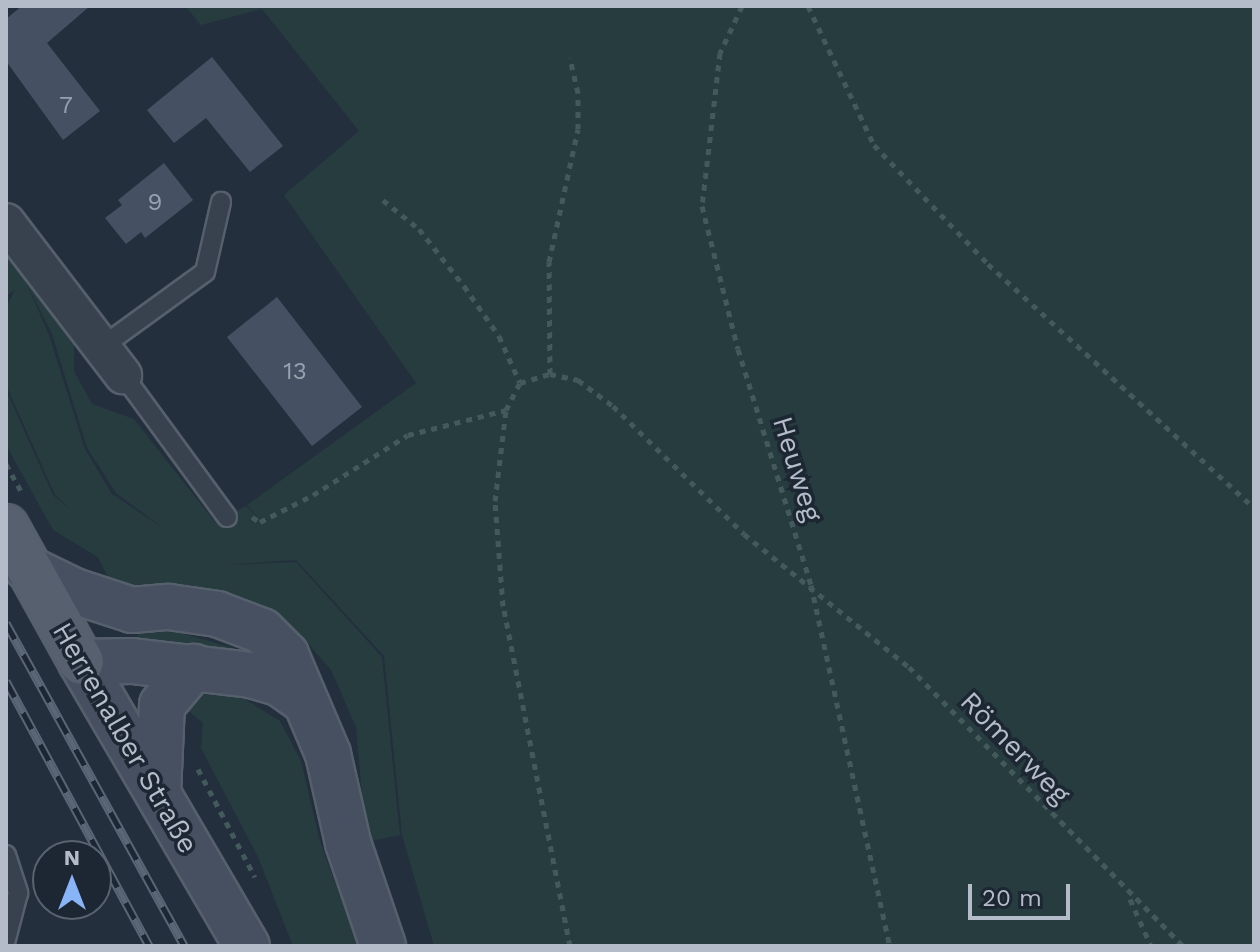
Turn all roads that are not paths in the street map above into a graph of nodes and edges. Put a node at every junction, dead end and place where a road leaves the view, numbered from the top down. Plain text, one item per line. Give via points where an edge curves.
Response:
1 (221, 202) dead end
2 (6, 222) edge
3 (103, 346) junction
4 (123, 375) joint
5 (227, 517) road end
6 (6, 527) edge
7 (27, 568) junction
8 (132, 610) junction
9 (81, 662) junction
10 (194, 667) junction
11 (305, 701) junction
12 (157, 796) junction
13 (6, 855) edge
14 (6, 939) edge
15 (247, 946) edge
16 (383, 946) edge

1 - 3 lane via 205,272
2 - 3 street
3 - 4 street
4 - 5 lane
6 - 7 main road, Herrenalber Straße
7 - 8 main road
7 - 9 main road, Herrenalber Straße
8 - 9 main road
8 - 11 main road via 169,607 217,614 262,631 286,655
9 - 10 main road
9 - 12 main road, Herrenalber Straße
10 - 11 main road via 279,683
10 - 12 main road via 162,705
11 - 16 main road via 328,754 348,843
12 - 15 main road, Herrenalber Straße
13 - 14 lane via 18,893

